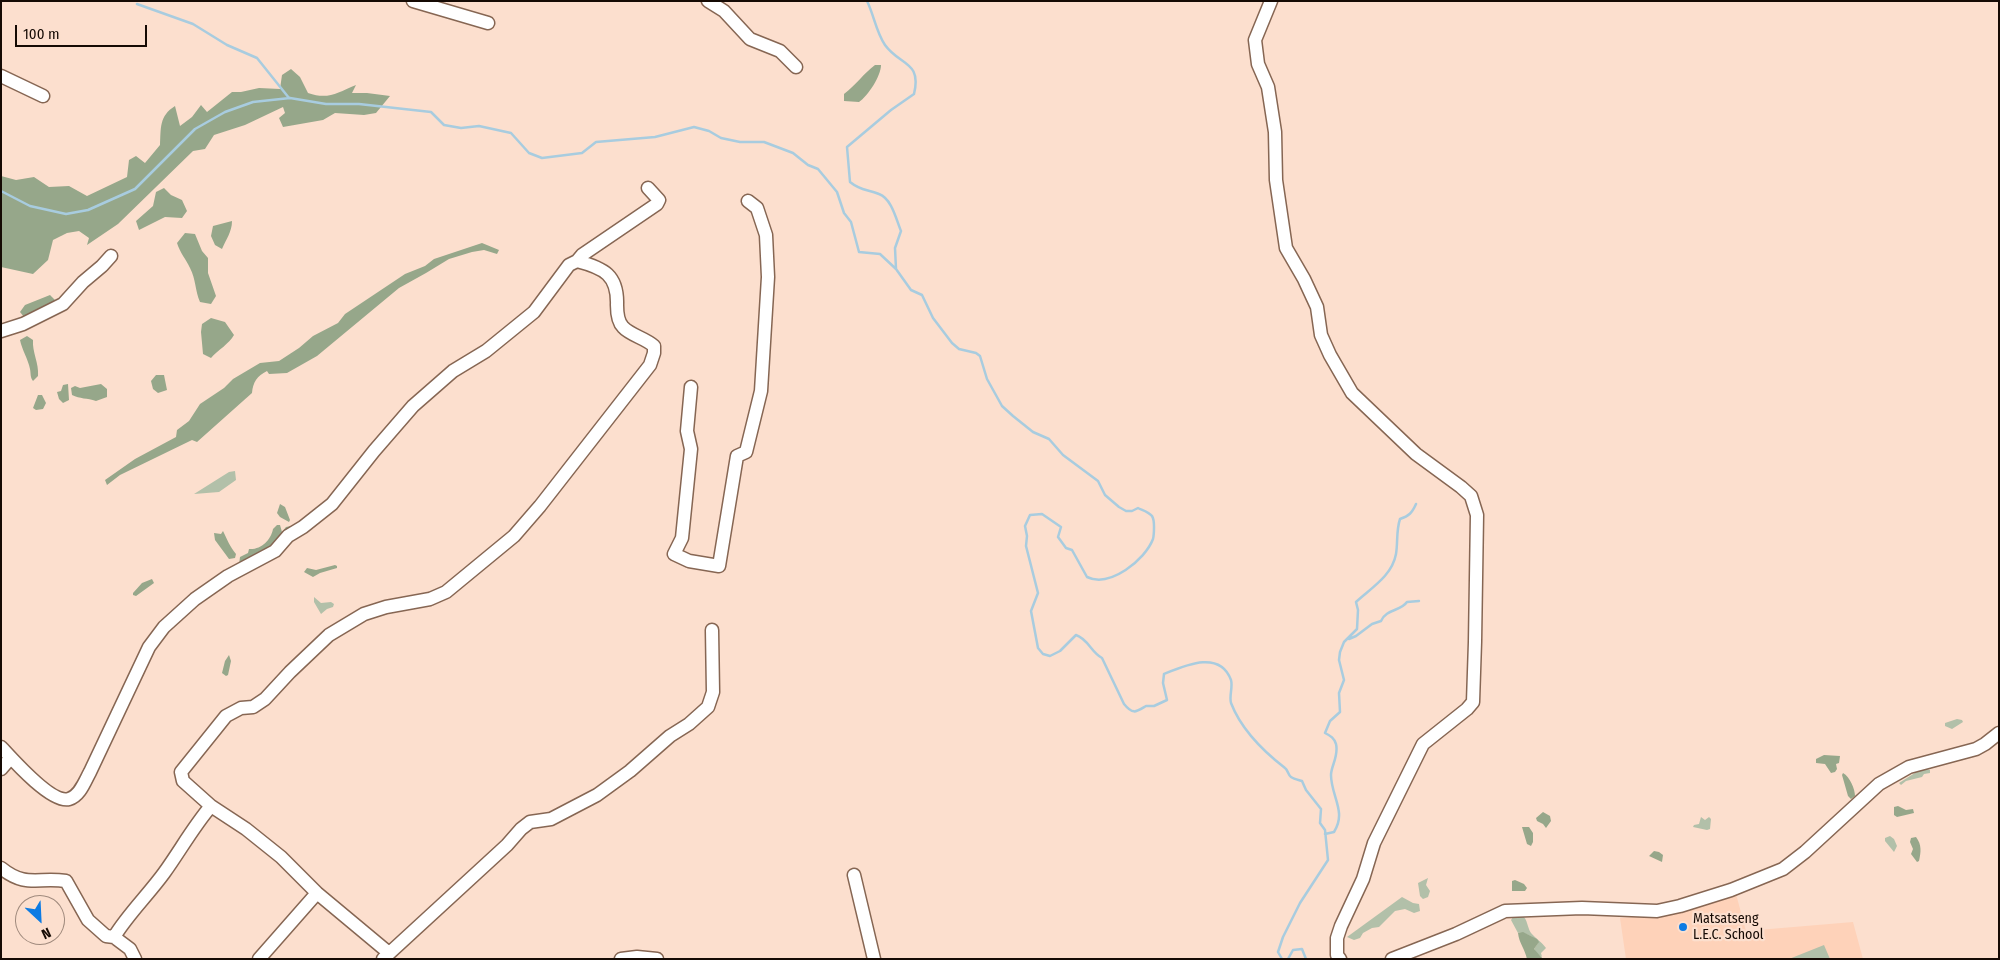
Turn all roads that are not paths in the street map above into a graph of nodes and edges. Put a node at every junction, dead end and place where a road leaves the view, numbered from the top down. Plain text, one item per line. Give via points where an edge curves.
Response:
1 (412, 1) edge
2 (708, 1) edge
3 (1271, 1) edge
4 (488, 23) dead end
5 (796, 67) dead end
6 (1, 76) edge
7 (43, 96) dead end
8 (648, 188) dead end
9 (748, 201) dead end
10 (110, 256) dead end
11 (577, 261) junction
12 (1, 331) edge
13 (691, 387) dead end
14 (712, 630) dead end
15 (1999, 733) edge
16 (1, 746) edge
17 (12, 760) junction
18 (1, 769) edge
19 (211, 806) junction
20 (1, 868) edge
21 (854, 875) dead end
22 (317, 893) junction
23 (114, 937) junction
24 (386, 956) edge
25 (136, 959) edge
26 (259, 959) edge
27 (622, 959) edge
28 (658, 959) edge
29 (874, 959) edge
30 (1340, 959) edge
31 (1392, 959) edge

1 - 4 street
2 - 5 street via 724,11 750,39 780,51
3 - 30 street via 1255,40 1258,64 1268,87 1275,132 1276,180 1286,248 1317,307 1321,335 1330,355 1352,392 1416,454 1471,496 1476,515 1473,702 1423,744 1374,842 1363,878 1341,926 1337,938
6 - 7 street
8 - 11 street via 659,200 657,204
9 - 13 street via 757,208 766,235 768,277 761,391 746,452 737,456 719,566 689,561 674,554 682,538 691,449 687,431
10 - 12 street via 63,304
11 - 17 street via 569,265 534,312 492,346 453,371 413,406 332,504 288,536 275,551 228,576 164,626 149,647 79,792 68,800 58,798
11 - 19 street via 594,265 615,282 619,319 624,328 654,346 650,365 540,506 514,536 475,569 446,592 430,599 386,607 345,624 314,647 264,699 253,707 241,708 226,716 181,772 184,780
14 - 24 street via 713,692 708,707 597,795 551,819 530,822
15 - 31 street via 1976,749 1909,767 1880,784 1783,869 1731,890 1658,911 1579,908 1505,911
16 - 17 street
17 - 18 street
19 - 22 street via 281,857
19 - 23 street
20 - 23 street via 25,881 66,881 88,920 106,936
21 - 29 street
22 - 24 street
22 - 26 street
23 - 25 street via 130,949
27 - 28 street

